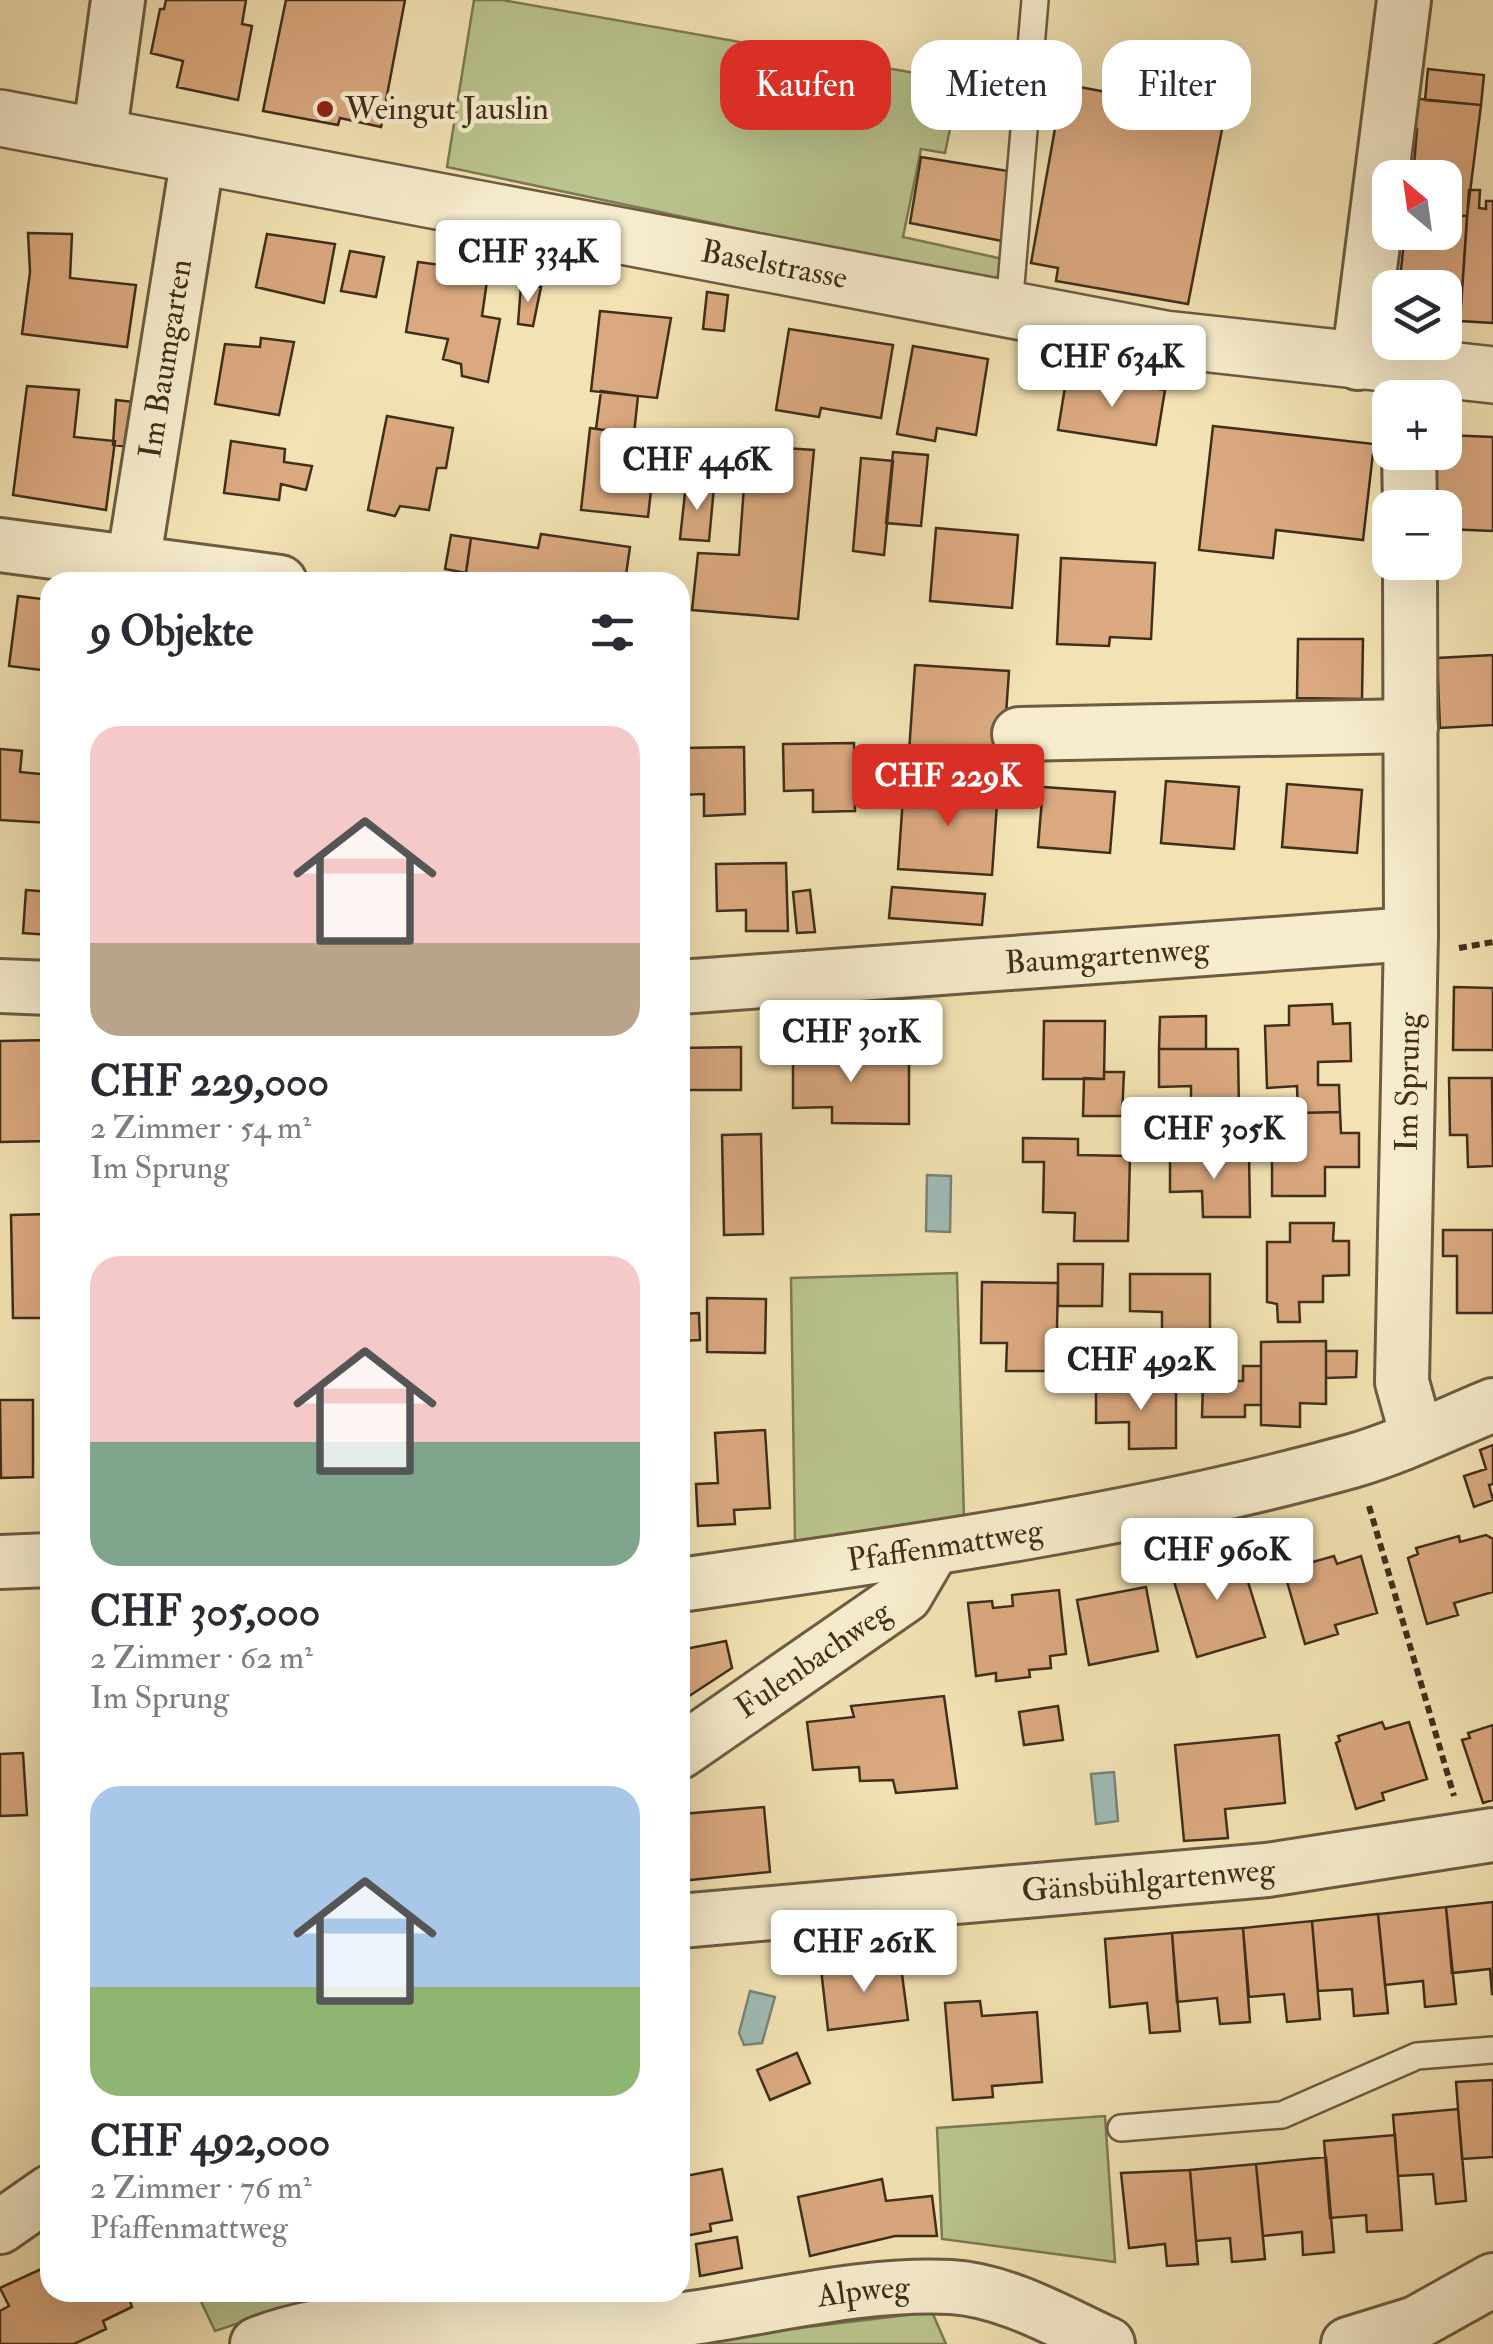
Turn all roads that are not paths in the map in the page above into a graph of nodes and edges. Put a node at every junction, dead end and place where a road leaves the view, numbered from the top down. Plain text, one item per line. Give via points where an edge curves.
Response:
1 (118, 0) edge
2 (1035, 0) edge
3 (1404, 0) edge
4 (0, 118) edge
5 (99, 138) junction
6 (198, 156) junction
7 (1009, 308) junction
8 (1493, 374) edge
9 (1392, 376) edge
10 (0, 546) edge
11 (133, 564) junction
12 (172, 572) edge
13 (1410, 580) edge
14 (1411, 726) junction
15 (1019, 734) dead end
16 (1411, 934) junction
17 (690, 985) edge
18 (0, 986) edge
19 (40, 988) edge
20 (1493, 1405) edge
21 (1416, 1436) junction
22 (932, 1550) junction
23 (40, 1560) edge
24 (0, 1562) edge
25 (690, 1584) edge
26 (690, 1745) edge
27 (1480, 1838) edge
28 (690, 1920) edge
29 (1493, 2050) edge
30 (1121, 2128) dead end
31 (40, 2199) edge
32 (0, 2227) edge
33 (1493, 2280) edge
34 (256, 2344) edge
35 (1108, 2344) edge
36 (1348, 2344) edge

1 - 5 street
2 - 7 lane
3 - 9 street
4 - 5 street, Baselstrasse
5 - 6 street, Baselstrasse
6 - 7 street, Baselstrasse
6 - 11 street, Im Baumgarten
7 - 9 street, Baselstrasse
8 - 9 street, Baselstrasse
10 - 11 street
11 - 12 street
13 - 14 street, Im Sprung
14 - 15 street
14 - 16 street, Im Sprung
16 - 17 street, Baumgartenweg
16 - 21 street, Im Sprung via 1402,1382
18 - 19 street
20 - 21 street, Pfaffenmattweg
21 - 22 street, Pfaffenmattweg via 1355,1460 1134,1514
22 - 25 street, Pfaffenmattweg
22 - 26 street, Fulenbachweg via 905,1596
23 - 24 street
27 - 28 street, Gänsbühlgartenweg via 1267,1870
29 - 30 lane via 1416,2056 1282,2115
31 - 32 street
33 - 36 street via 1416,2323
34 - 35 street, Alpweg via 359,2320 596,2327 739,2314 886,2289 955,2287 1022,2305

